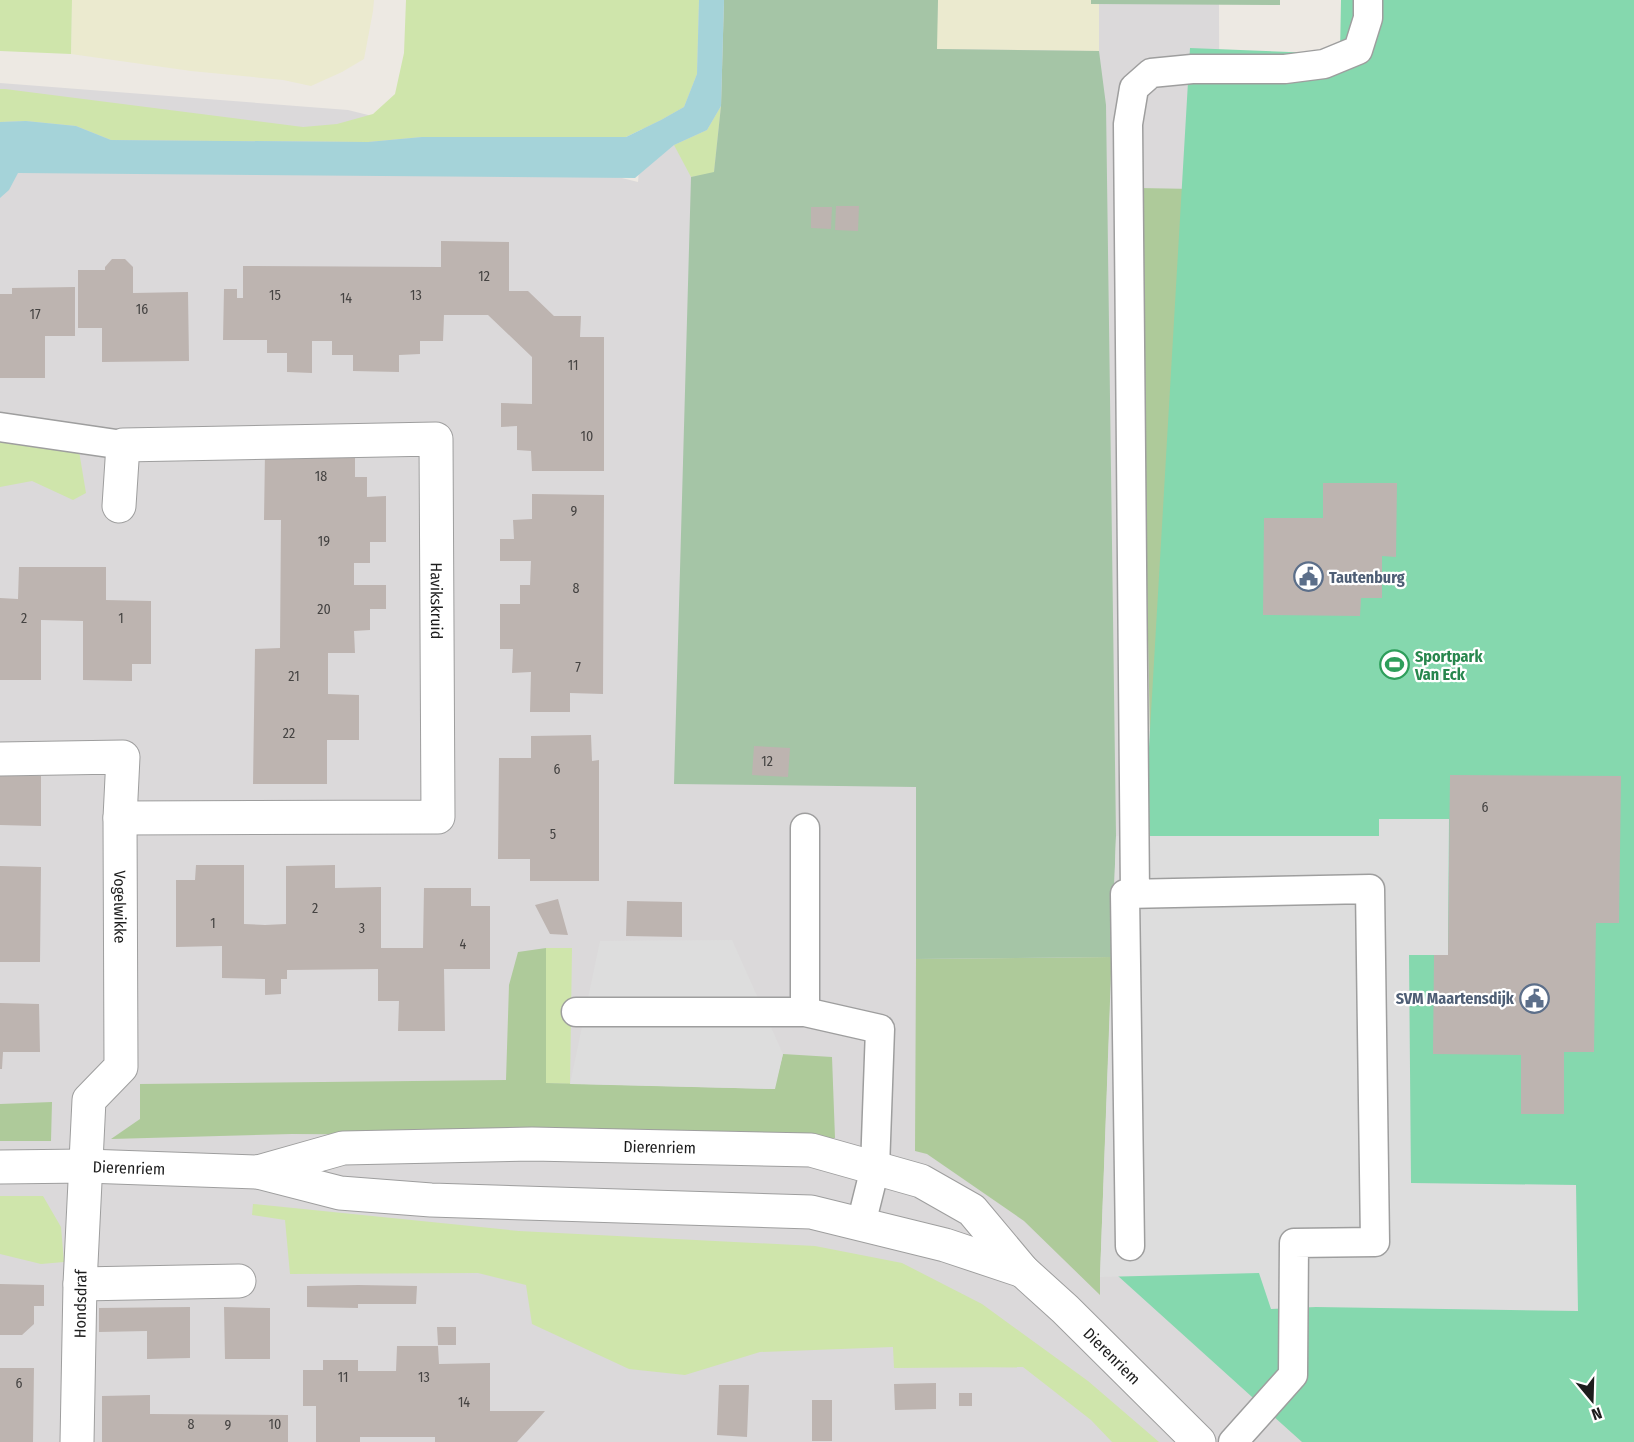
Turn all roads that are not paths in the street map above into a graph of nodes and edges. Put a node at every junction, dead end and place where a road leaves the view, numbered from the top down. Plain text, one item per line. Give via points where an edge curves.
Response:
1 (1368, 0) edge
2 (0, 427) edge
3 (123, 445) junction
4 (119, 506) dead end
5 (0, 759) edge
6 (120, 818) junction
7 (805, 828) dead end
8 (1135, 894) junction
9 (576, 1012) dead end
10 (806, 1012) junction
11 (86, 1166) junction
12 (0, 1167) edge
13 (875, 1168) junction
14 (258, 1172) junction
15 (861, 1224) junction
16 (1130, 1246) dead end
17 (1023, 1271) junction
18 (238, 1281) dead end
19 (80, 1284) junction
20 (77, 1442) edge
21 (1199, 1442) edge
22 (1233, 1442) edge

1 - 8 lane via 1368,18 1358,50 1324,64 1151,73 1134,88 1128,124
2 - 3 lane
3 - 4 street
3 - 6 street, Havikskruid via 436,440 438,817
5 - 6 street, Vogelwikke via 123,757
6 - 11 street, Vogelwikke via 121,1067 89,1100
7 - 10 lane
8 - 16 lane via 1125,894
8 - 22 lane via 1370,889 1375,1242 1294,1243 1293,1375
9 - 10 lane
10 - 13 lane via 880,1029
11 - 12 street, Dierenriem
11 - 14 street, Dierenriem
11 - 19 street, Hondsdraf
13 - 14 street, Dierenriem via 812,1150 532,1144 343,1148
13 - 15 lane
13 - 17 street, Dierenriem via 921,1181 972,1210
14 - 15 street, Dierenriem via 340,1193 431,1200 811,1212
15 - 17 street, Dierenriem via 945,1245
17 - 21 street, Dierenriem
18 - 19 street
19 - 20 street, Hondsdraf

